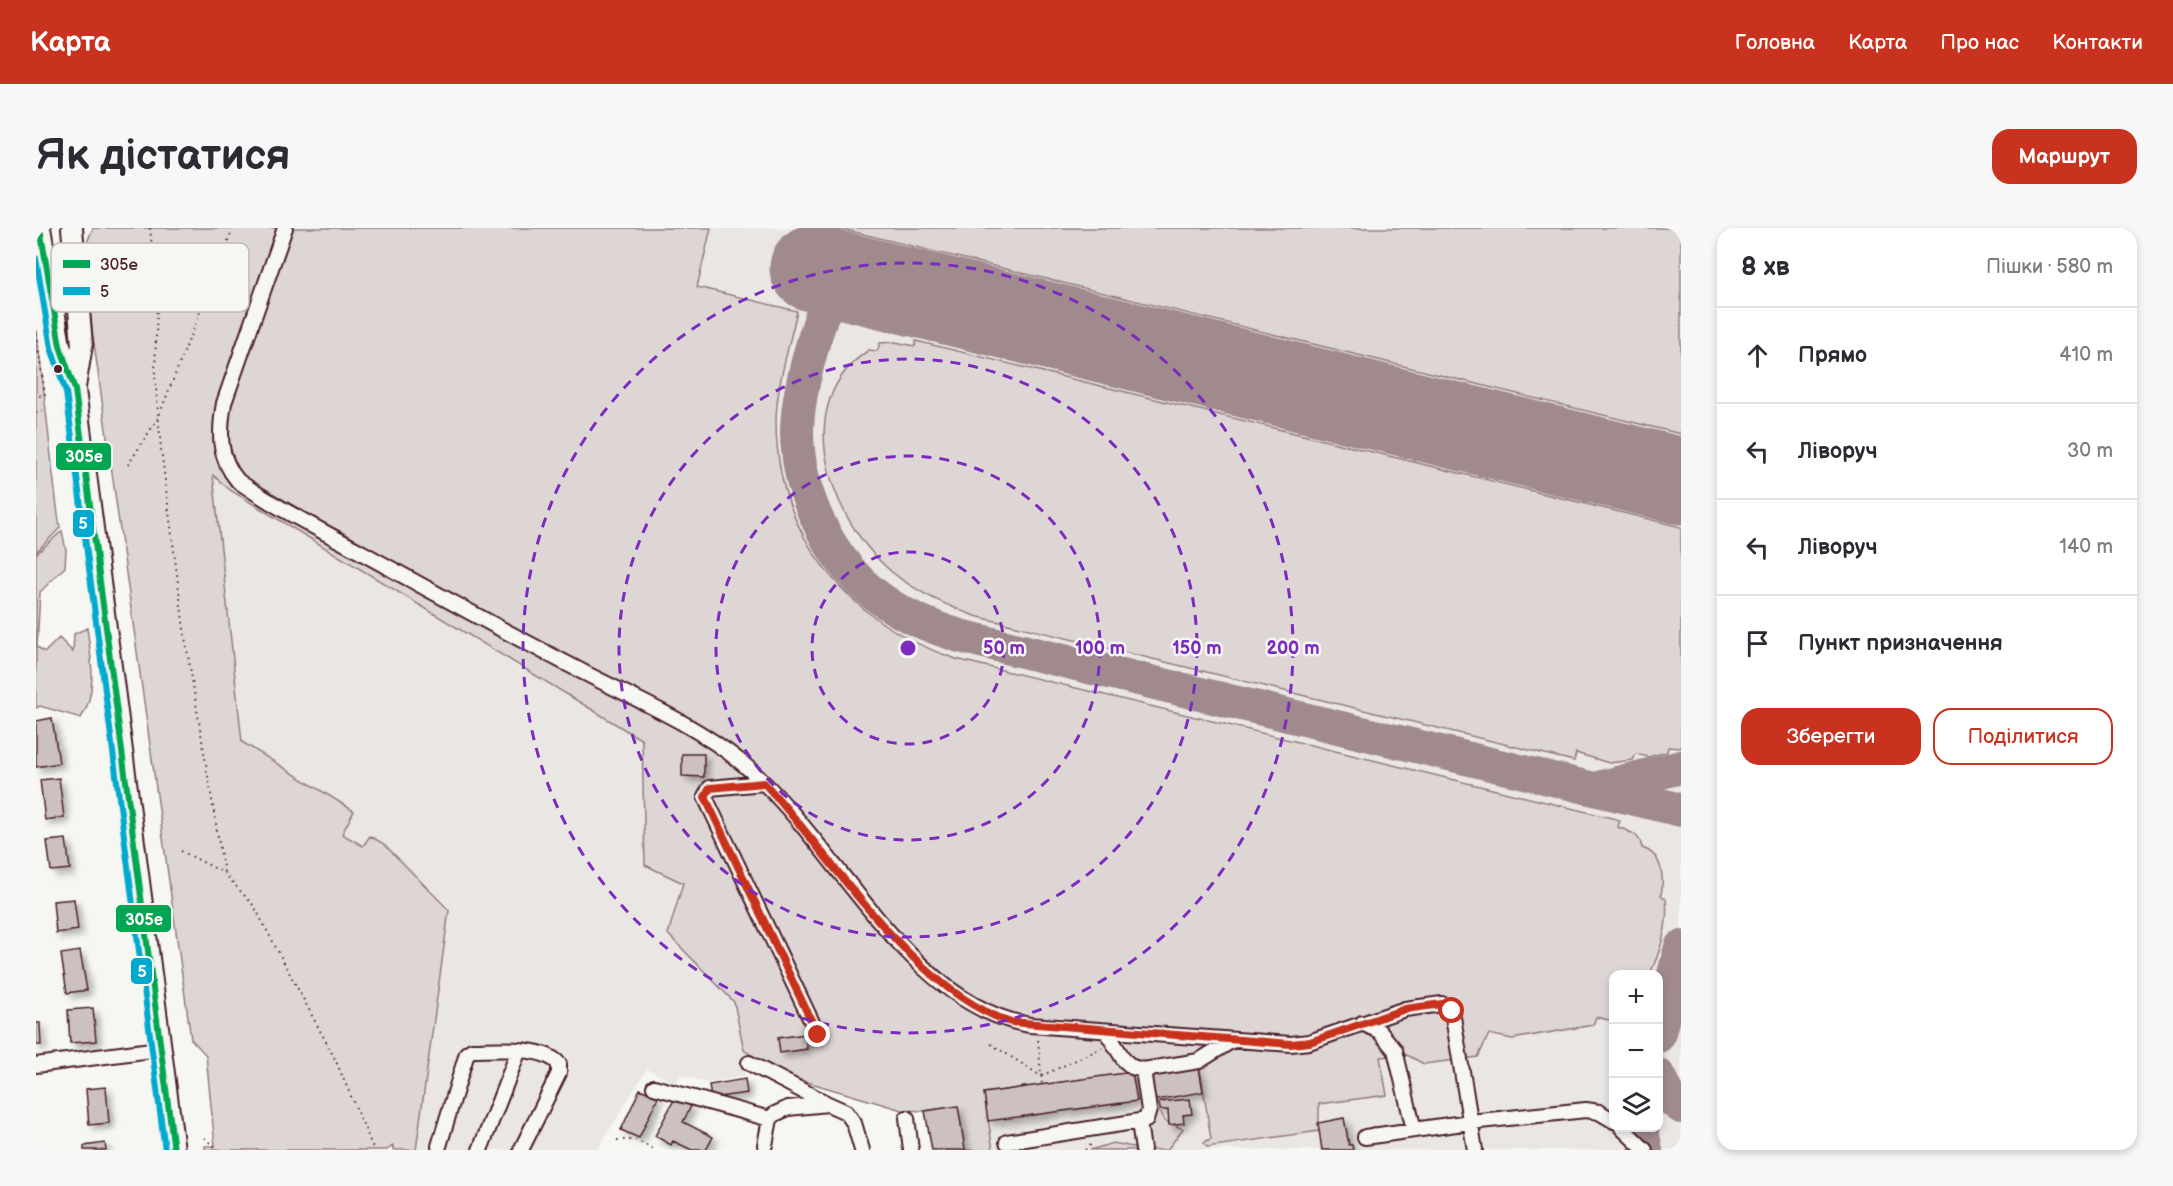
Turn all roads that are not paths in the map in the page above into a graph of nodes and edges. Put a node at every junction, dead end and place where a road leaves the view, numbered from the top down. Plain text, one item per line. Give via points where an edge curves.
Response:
1 (62, 228) edge
2 (72, 228) edge
3 (285, 228) edge
4 (40, 239) edge
5 (73, 243) edge
6 (36, 284) edge
7 (51, 292) edge
8 (51, 300) edge
9 (55, 312) edge
10 (79, 312) edge
11 (75, 390) junction
12 (764, 783) junction
13 (1362, 1023) junction
14 (818, 1035) dead end
15 (1110, 1036) junction
16 (1231, 1041) junction
17 (159, 1049) junction
18 (519, 1050) junction
19 (749, 1063) dead end
20 (36, 1065) edge
21 (1143, 1070) junction
22 (654, 1087) dead end
23 (828, 1104) junction
24 (908, 1118) dead end
25 (1609, 1118) edge
26 (770, 1119) junction
27 (1139, 1122) junction
28 (1470, 1122) junction
29 (1414, 1130) junction
30 (1626, 1132) edge
31 (1365, 1137) dead end
32 (1007, 1142) dead end
33 (765, 1145) dead end
34 (439, 1146) dead end
35 (174, 1150) edge
36 (480, 1150) edge
37 (521, 1150) edge
38 (862, 1150) edge
39 (911, 1150) edge
40 (1143, 1150) edge
41 (1474, 1150) edge
42 (1645, 1150) edge

1 - 4 highway
2 - 5 highway
3 - 12 street via 224,403 220,431 223,460 238,482 477,617 699,732
4 - 7 highway
6 - 8 highway
9 - 11 highway via 60,346
10 - 11 highway via 82,345
11 - 17 highway
12 - 14 street via 710,788 705,797
12 - 15 street via 890,932 922,964 981,1011 1011,1022
13 - 16 street via 1310,1042
13 - 28 street via 1405,1009 1448,1006
13 - 29 street via 1379,1031 1395,1050
15 - 16 street
15 - 21 street via 1124,1060
16 - 21 street via 1200,1061
17 - 20 street
17 - 35 highway
18 - 34 street via 467,1053
18 - 36 street
18 - 37 street via 546,1054 559,1064 559,1073
19 - 23 street
21 - 27 street via 1149,1115
22 - 26 street
23 - 26 street via 788,1108
23 - 38 street via 850,1117
24 - 39 street
25 - 28 street via 1586,1110
26 - 33 street
27 - 32 street
27 - 40 street
28 - 29 street
28 - 41 street
29 - 31 street
30 - 42 street

